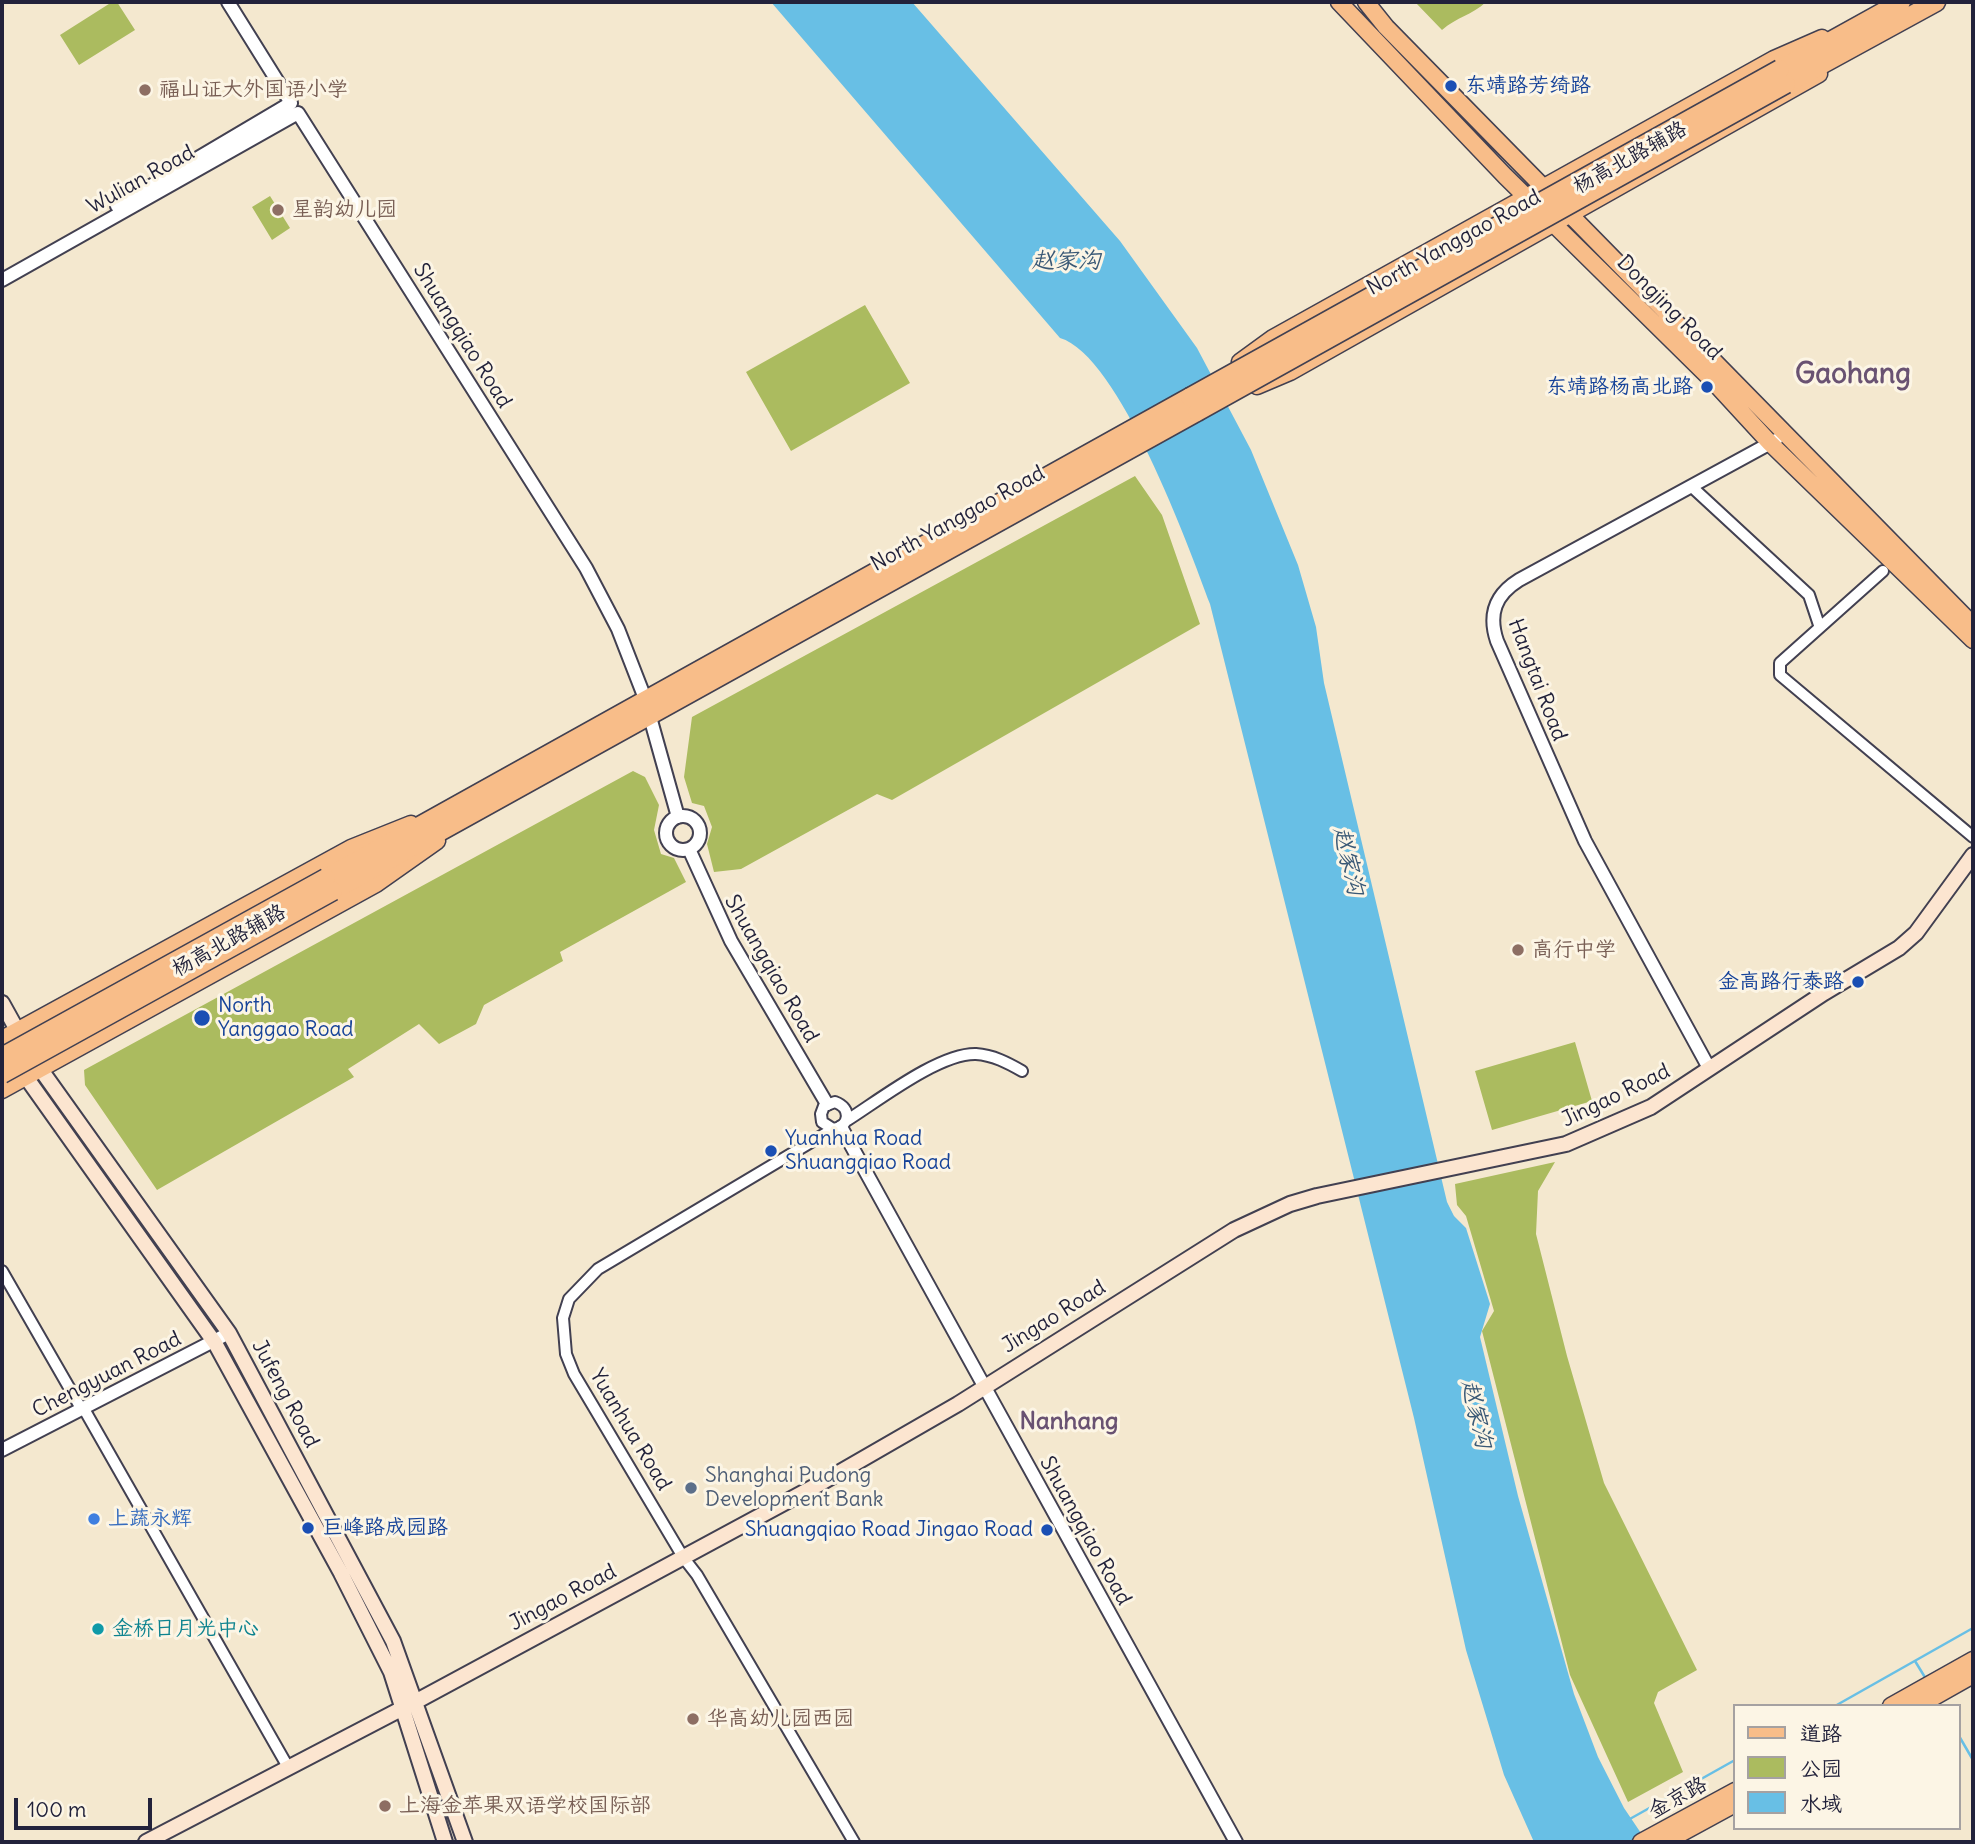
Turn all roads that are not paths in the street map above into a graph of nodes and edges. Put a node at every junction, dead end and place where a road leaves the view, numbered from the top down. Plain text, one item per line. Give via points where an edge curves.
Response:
1 (228, 2) edge
2 (1339, 2) edge
3 (1366, 2) edge
4 (1901, 2) edge
5 (1936, 2) edge
6 (1887, 19) junction
7 (294, 108) junction
8 (1541, 184) junction
9 (1526, 197) junction
10 (1570, 215) junction
11 (1559, 229) junction
12 (2, 272) edge
13 (2, 279) edge
14 (1194, 405) junction
15 (1786, 434) junction
16 (1770, 443) junction
17 (1692, 487) junction
18 (1883, 570) dead end
19 (1973, 624) edge
20 (1819, 625) junction
21 (1973, 640) edge
22 (648, 709) junction
23 (466, 810) junction
24 (678, 817) junction
25 (1973, 837) edge
26 (689, 849) junction
27 (1973, 855) edge
28 (329, 885) junction
29 (2, 1003) edge
30 (6, 1036) edge
31 (2, 1058) edge
32 (1709, 1068) junction
33 (40, 1069) junction
34 (1022, 1071) dead end
35 (2, 1074) edge
36 (25, 1077) junction
37 (2, 1090) edge
38 (827, 1104) junction
39 (840, 1126) junction
40 (2, 1271) edge
41 (229, 1333) junction
42 (215, 1343) junction
43 (983, 1386) junction
44 (83, 1410) junction
45 (2, 1450) edge
46 (683, 1557) junction
47 (1973, 1660) edge
48 (1973, 1675) edge
49 (1941, 1686) junction
50 (415, 1702) junction
51 (1896, 1704) edge
52 (1920, 1704) edge
53 (401, 1709) junction
54 (288, 1767) junction
55 (1734, 1792) edge
56 (1734, 1805) edge
57 (146, 1842) edge
58 (445, 1842) edge
59 (465, 1842) edge
60 (854, 1842) edge
61 (1236, 1842) edge
62 (1642, 1842) edge
63 (1665, 1842) edge

1 - 7 street, Shuangqiao Road
2 - 9 main road, Dongjing Road
3 - 8 main road, Dongjing Road
4 - 6 highway, North Yanggao Road
5 - 6 highway, North Yanggao Road
6 - 8 main road, 杨高北路辅路 via 1774,59
6 - 10 main road, 杨高北路辅路 via 1790,93
6 - 14 highway, North Yanggao Road, bridge
7 - 12 street, Wulian Road
7 - 13 street, Wulian Road
7 - 22 street, Shuangqiao Road via 586,568 618,629
8 - 9 main road, 杨高北路辅路
8 - 10 main road, Dongjing Road
9 - 11 main road, Dongjing Road
9 - 14 main road, 杨高北路辅路, bridge via 1273,338
10 - 11 main road, 杨高北路辅路
10 - 15 main road, Dongjing Road
11 - 14 main road, 杨高北路辅路, bridge via 1416,301 1290,372
11 - 16 main road, Dongjing Road
14 - 22 highway, North Yanggao Road
15 - 16 street, Hangtai Road
15 - 19 main road, Dongjing Road
16 - 17 street, Hangtai Road
16 - 21 main road, Dongjing Road
17 - 20 street via 1809,595
17 - 32 street, Hangtai Road via 1509,587 1495,604 1492,628 1585,841
18 - 20 street
20 - 25 street via 1780,663 1780,675
22 - 23 highway, North Yanggao Road
22 - 24 street, Shuangqiao Road
23 - 28 highway, North Yanggao Road
23 - 30 main road, 杨高北路辅路 via 351,848
23 - 33 main road, 杨高北路辅路 via 376,884
24 - 26 street, Shuangqiao Road via 688,817 699,827 697,843
24 - 26 street, Shuangqiao Road via 667,828 668,839 679,849
26 - 38 street, Shuangqiao Road via 731,941
27 - 32 main road, Jingao Road via 1916,933 1899,948
28 - 31 highway, North Yanggao Road, bridge
28 - 35 highway, North Yanggao Road, bridge
29 - 30 main road, Jufeng Road
30 - 33 main road, Jufeng Road
30 - 36 main road, Jufeng Road
32 - 43 main road, Jingao Road via 1651,1108 1566,1144 1290,1204 1234,1230
33 - 36 main road, 杨高北路辅路
33 - 41 main road, Jufeng Road
34 - 39 street, Yuanhua Road via 989,1057 959,1056
36 - 37 main road, 杨高北路辅路
36 - 42 main road, Jufeng Road
38 - 39 street via 843,1106
38 - 39 street via 821,1118 825,1126
39 - 43 street, Shuangqiao Road
39 - 46 street, Yuanhua Road via 598,1269 569,1299 563,1337 574,1374
40 - 44 street
41 - 42 street, Chengyuan Road
41 - 50 main road, Jufeng Road via 377,1608
42 - 44 street, Chengyuan Road
42 - 53 main road, Jufeng Road via 341,1573 391,1672
43 - 46 main road, Jingao Road via 821,1483
43 - 61 street, Shuangqiao Road
44 - 45 street, Chengyuan Road
44 - 54 street
46 - 50 main road, Jingao Road
46 - 60 street, Yuanhua Road
47 - 49 main road
48 - 49 main road
49 - 51 main road
49 - 52 main road
50 - 53 street, Jingao Road
50 - 59 main road, Jufeng Road
53 - 54 main road, Jingao Road
53 - 58 main road, Jufeng Road
54 - 57 main road, Jingao Road
55 - 62 main road, 金京路
56 - 63 main road, 金京路

